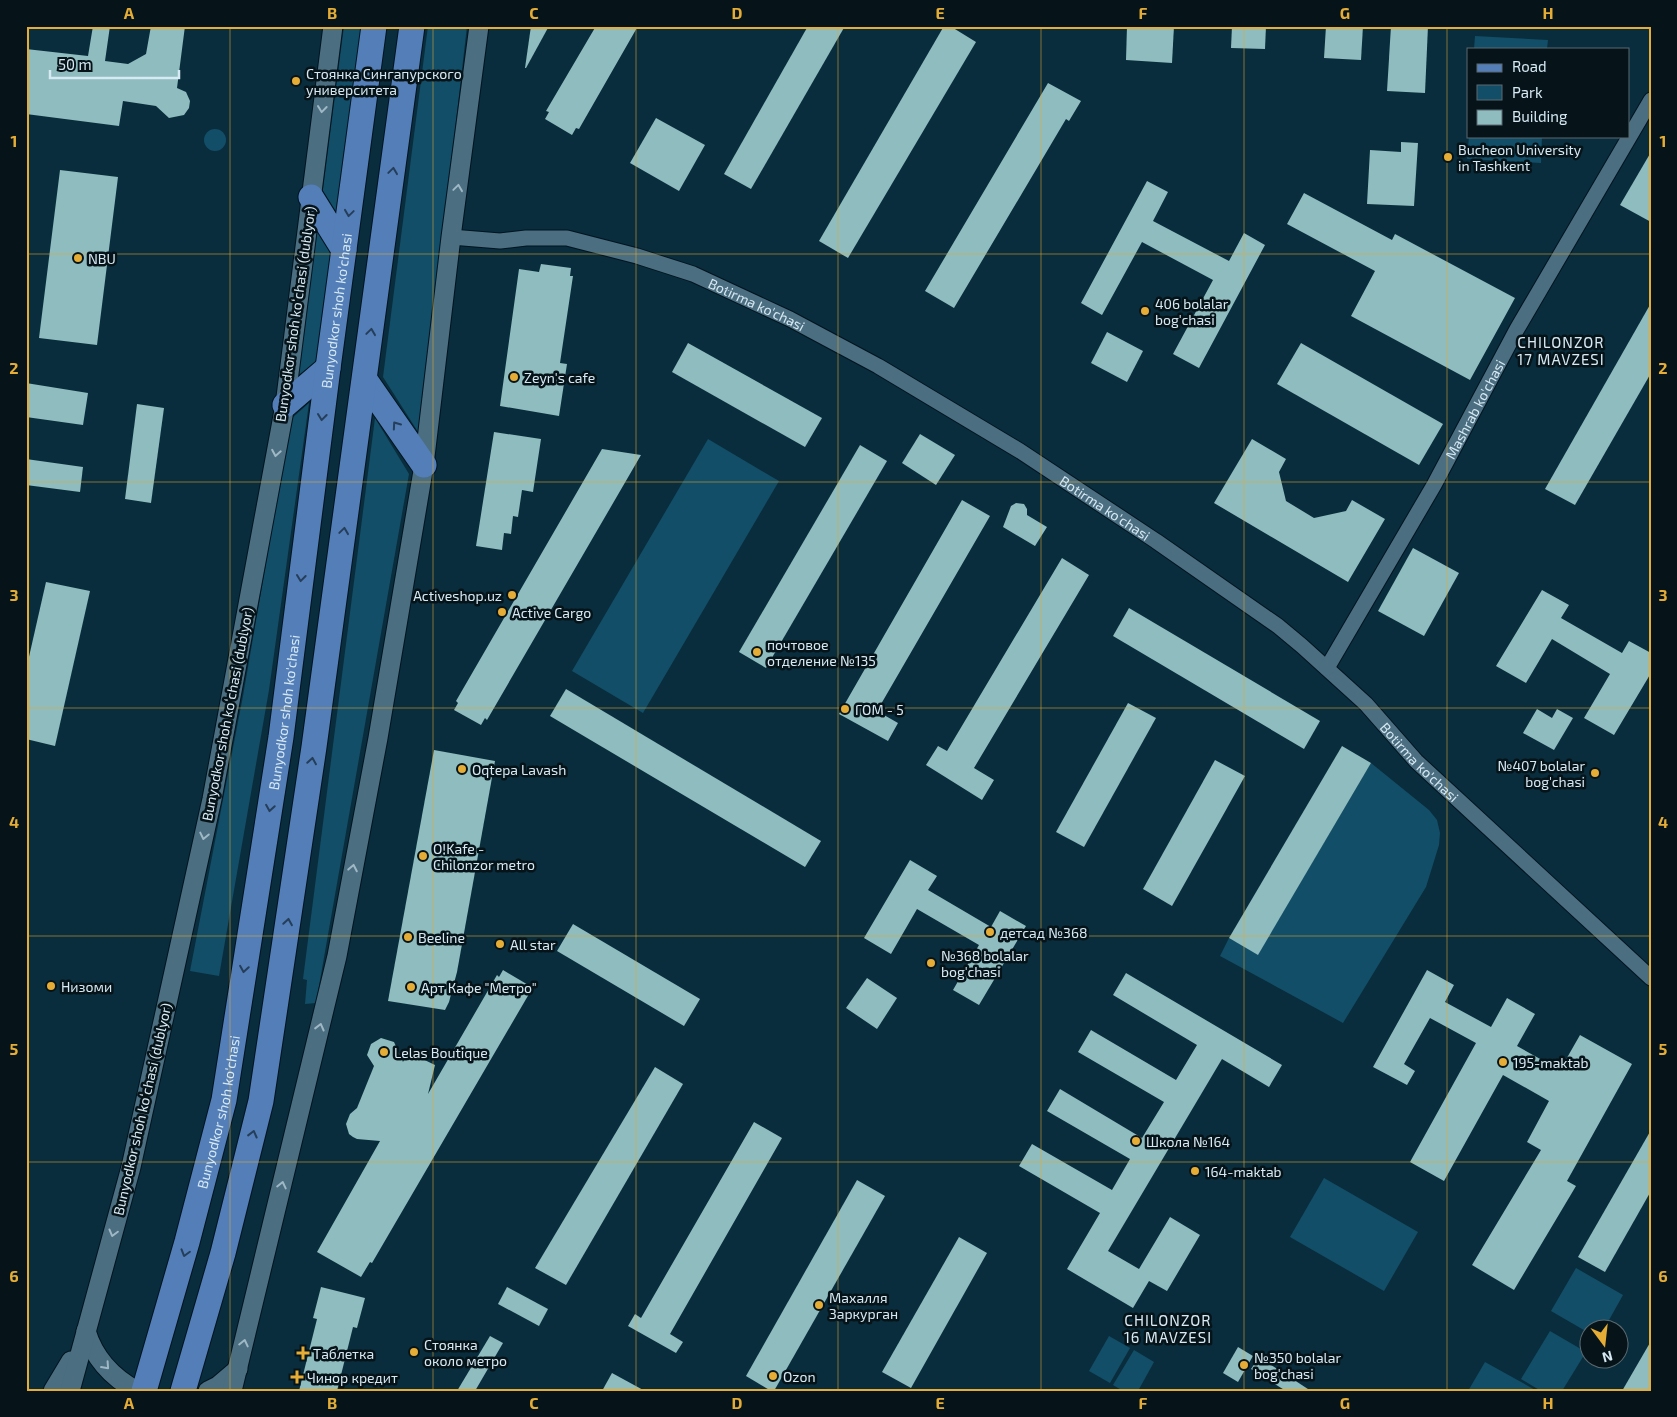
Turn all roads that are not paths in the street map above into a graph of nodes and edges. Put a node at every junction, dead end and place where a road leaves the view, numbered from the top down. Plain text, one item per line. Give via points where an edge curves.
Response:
1 (333, 26) edge
2 (374, 26) edge
3 (412, 26) edge
4 (479, 26) edge
5 (1651, 100) edge
6 (1630, 136) edge
7 (1629, 138) edge
8 (311, 197) junction
9 (451, 237) junction
10 (344, 250) junction
11 (328, 368) junction
12 (365, 380) junction
13 (285, 405) junction
14 (424, 465) junction
15 (1328, 668) junction
16 (1651, 978) edge
17 (86, 1331) junction
18 (238, 1369) junction
19 (53, 1391) edge
20 (70, 1391) edge
21 (137, 1391) edge
22 (144, 1391) edge
23 (183, 1391) edge
24 (208, 1391) edge
25 (232, 1391) edge

1 -> 8 street, Bunyodkor shoh koʻchasi (dublyor)
2 -> 10 main road, Bunyodkor shoh ko'chasi
12 -> 3 main road
9 -> 4 street
5 - 6 street, Mashrab ko'chasi
7 - 15 street, Mashrab ko'chasi via 1517,329 1434,485
8 - 10 main road
8 - 13 street, Bunyodkor shoh koʻchasi (dublyor)
9 - 14 street
9 - 15 street, Botirma ko'chasi via 500,241 567,238 666,264 742,296 878,366 1020,451 1097,500 1266,618
10 - 11 main road, Bunyodkor shoh ko'chasi
11 - 13 main road
11 -> 22 main road, Bunyodkor shoh ko'chasi via 281,737 224,1100
14 -> 12 main road
23 -> 12 main road via 261,1101
13 -> 17 street, Bunyodkor shoh koʻchasi (dublyor) via 212,799 131,1167
18 -> 14 street via 337,956
15 - 16 street, Botirma ko'chasi via 1366,704 1416,761
17 - 19 street
17 - 20 street, Bunyodkor shoh koʻchasi (dublyor)
17 -> 21 street via 102,1362 118,1379
18 - 24 street
18 - 25 street

